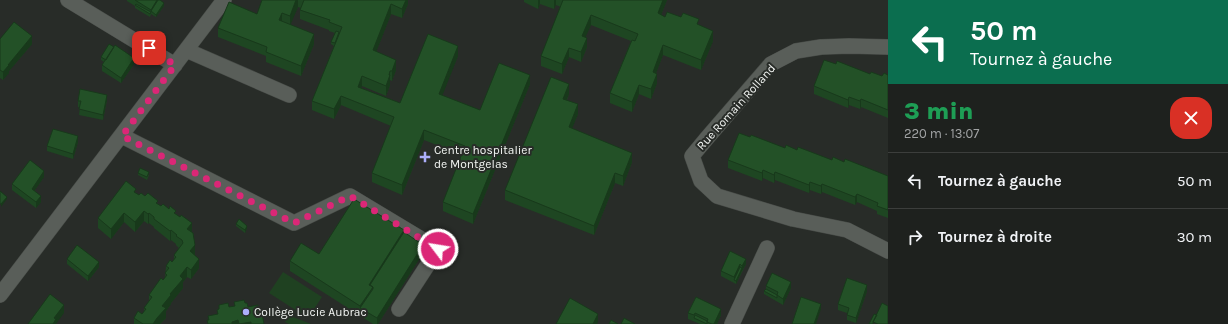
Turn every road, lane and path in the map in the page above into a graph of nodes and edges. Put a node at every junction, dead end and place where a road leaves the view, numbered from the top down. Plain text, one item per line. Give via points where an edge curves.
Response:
1 (68, 0) edge
2 (224, 0) edge
3 (888, 47) edge
4 (186, 50) junction
5 (175, 65) junction
6 (289, 95) dead end
7 (122, 136) junction
8 (768, 248) dead end
9 (888, 251) edge
10 (0, 295) edge
11 (399, 309) dead end
12 (732, 324) edge

1 - 5 street
2 - 4 street
3 - 9 street, Rue Romain Rolland via 821,47 796,51 771,64 692,156 701,181 717,196 793,219 847,230
4 - 5 street
4 - 6 street
5 - 7 street
7 - 10 street
7 - 11 street via 294,223 350,196 438,249
8 - 12 street

